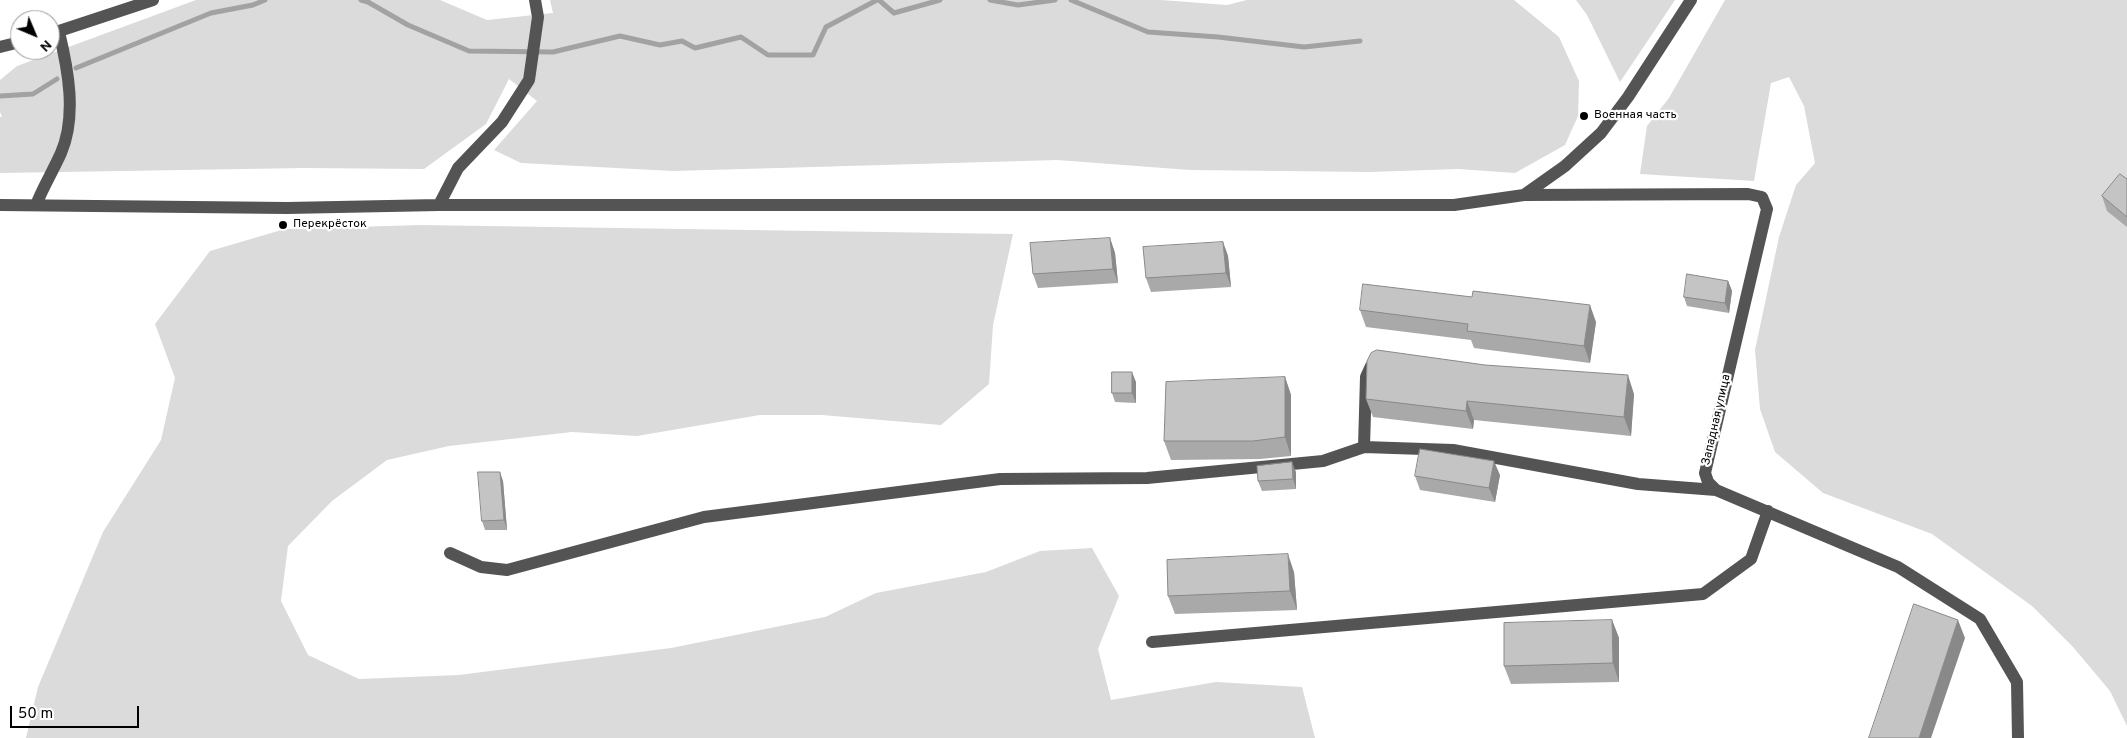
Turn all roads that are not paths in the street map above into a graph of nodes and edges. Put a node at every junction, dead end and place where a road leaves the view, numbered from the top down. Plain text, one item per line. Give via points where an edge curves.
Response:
1 (153, 0) edge
2 (535, 0) edge
3 (1691, 0) edge
4 (60, 31) edge
5 (60, 48) edge
6 (1524, 195) junction
7 (0, 205) edge
8 (36, 205) junction
9 (439, 206) junction
10 (1391, 362) edge
11 (1364, 447) junction
12 (1716, 490) junction
13 (1768, 511) junction
14 (450, 553) dead end
15 (1152, 642) dead end
16 (2018, 738) edge

1 - 4 street
2 - 9 street via 538,17 529,80 506,115 458,168
3 - 6 street via 1601,133 1565,166
5 - 8 street via 67,65 69,123 61,153
6 - 9 street via 1444,205
6 - 12 street, Западная улица via 1748,194 1762,197 1766,209 1705,473
7 - 8 street
8 - 9 street
10 - 11 street via 1382,360 1371,366 1366,377
11 - 12 street via 1453,450 1638,484
11 - 14 street via 1323,462 1147,478 1000,479 704,517 507,570 481,567
12 - 13 street
13 - 15 street via 1751,559 1703,594
13 - 16 street via 1898,567 1980,619 2017,682

